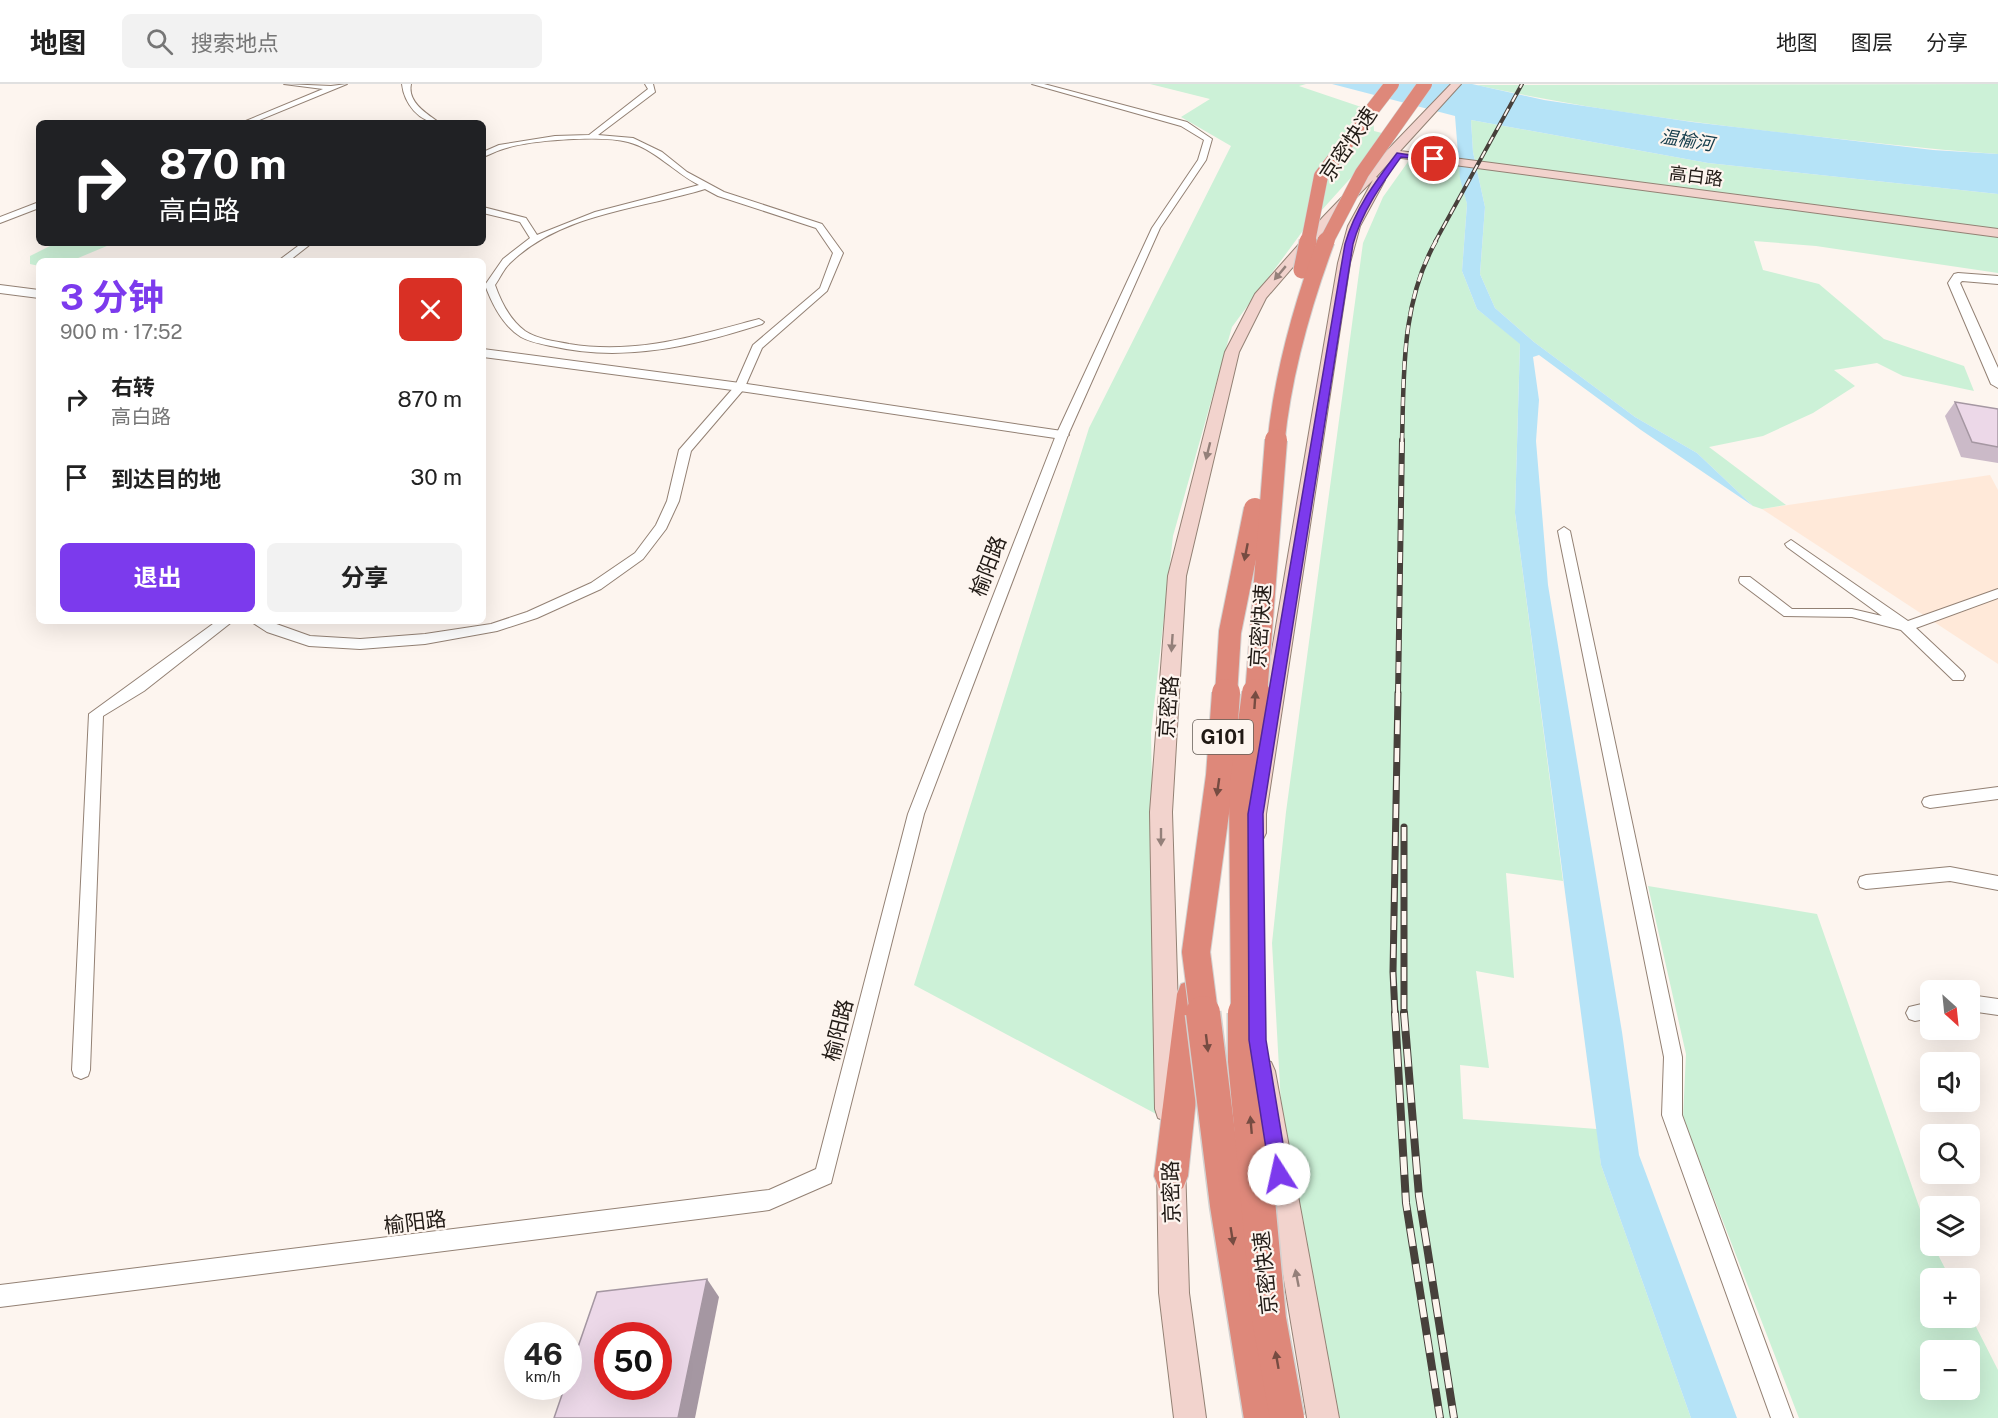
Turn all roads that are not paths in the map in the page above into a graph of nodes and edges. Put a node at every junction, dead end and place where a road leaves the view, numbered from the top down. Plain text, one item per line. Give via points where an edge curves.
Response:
1 (288, 84) edge
2 (343, 84) edge
3 (407, 84) edge
4 (649, 84) edge
5 (1036, 84) edge
6 (1392, 84) edge
7 (1425, 84) edge
8 (1456, 84) edge
9 (1466, 84) edge
10 (333, 88) junction
11 (253, 120) edge
12 (428, 120) edge
13 (1424, 123) junction
14 (591, 137) junction
15 (486, 154) edge
16 (1394, 154) junction
17 (706, 186) junction
18 (36, 206) edge
19 (486, 211) edge
20 (0, 220) edge
21 (1998, 233) edge
22 (535, 239) junction
23 (304, 246) edge
24 (287, 258) edge
25 (1998, 280) edge
26 (0, 289) edge
27 (36, 294) edge
28 (759, 322) dead end
29 (486, 353) edge
30 (1998, 384) edge
31 (740, 387) junction
32 (1062, 435) junction
33 (1564, 531) dead end
34 (1791, 544) dead end
35 (1745, 580) dead end
36 (1998, 593) edge
37 (222, 624) edge
38 (263, 624) edge
39 (1906, 627) junction
40 (1958, 676) dead end
41 (1998, 793) edge
42 (1930, 802) dead end
43 (1866, 882) dead end
44 (1998, 883) edge
45 (1196, 952) junction
46 (1980, 1004) edge
47 (1998, 1007) edge
48 (1245, 1008) junction
49 (1258, 1040) junction
50 (81, 1070) dead end
51 (1171, 1176) junction
52 (0, 1296) edge
53 (1190, 1418) edge
54 (1261, 1418) edge
55 (1287, 1418) edge
56 (1323, 1418) edge
57 (1782, 1418) edge

1 - 10 street
2 - 10 street
3 - 12 street via 414,107
4 - 14 street via 652,90
5 - 32 street, 榆阳路 via 1184,124 1208,139 1202,160 1156,228
6 -> 45 highway, 京密快速 / G101, bridge via 1320,176 1230,632 1220,776
48 -> 7 highway, 京密快速 / G101, bridge via 1243,790 1254,720 1280,400 1304,301 1329,233 1362,174
8 - 13 main road, 京密路
9 - 13 main road, 京密路 / G101
10 - 11 street
13 - 16 main road, 京密路 / G101
14 - 15 street via 555,138 499,147
14 - 17 street via 630,140 659,154
16 - 21 main road, 高白路
16 - 49 main road, 京密路 / G101 via 1354,226 1344,263 1255,814
16 -> 51 main road, 京密路 / G101 via 1320,227 1260,297 1232,352 1177,576 1161,812
17 - 22 street via 594,214
17 - 31 street via 819,226 838,253 824,289 757,347
18 - 20 street
19 - 22 street via 523,220
22 - 28 street via 506,261 490,285 496,305 522,333 538,339 574,348 626,352 690,342
23 - 24 street
25 - 30 street via 1958,277 1954,283
26 - 27 street
29 - 31 street
31 - 32 street
31 - 38 street via 685,450 673,501 662,526 639,556 596,586 492,628 425,639 360,644 309,641
32 - 52 street, 榆阳路 via 916,814 824,1176 769,1200
33 - 57 street via 1673,1057 1672,1115
34 - 39 street
35 - 39 street via 1789,613 1852,613
36 - 39 street
37 - 50 street via 139,687 96,714
39 - 40 street
41 - 42 street
43 - 44 street via 1950,874
45 - 51 highway
45 -> 54 highway, 京密快速 / G101, bridge via 1227,1205
46 - 47 street
48 - 49 highway
55 -> 48 highway, 京密快速 / G101, bridge via 1269,1319 1245,1061
56 -> 49 main road, 京密路 / G101
51 - 53 main road, 京密路 / G101 via 1174,1293

